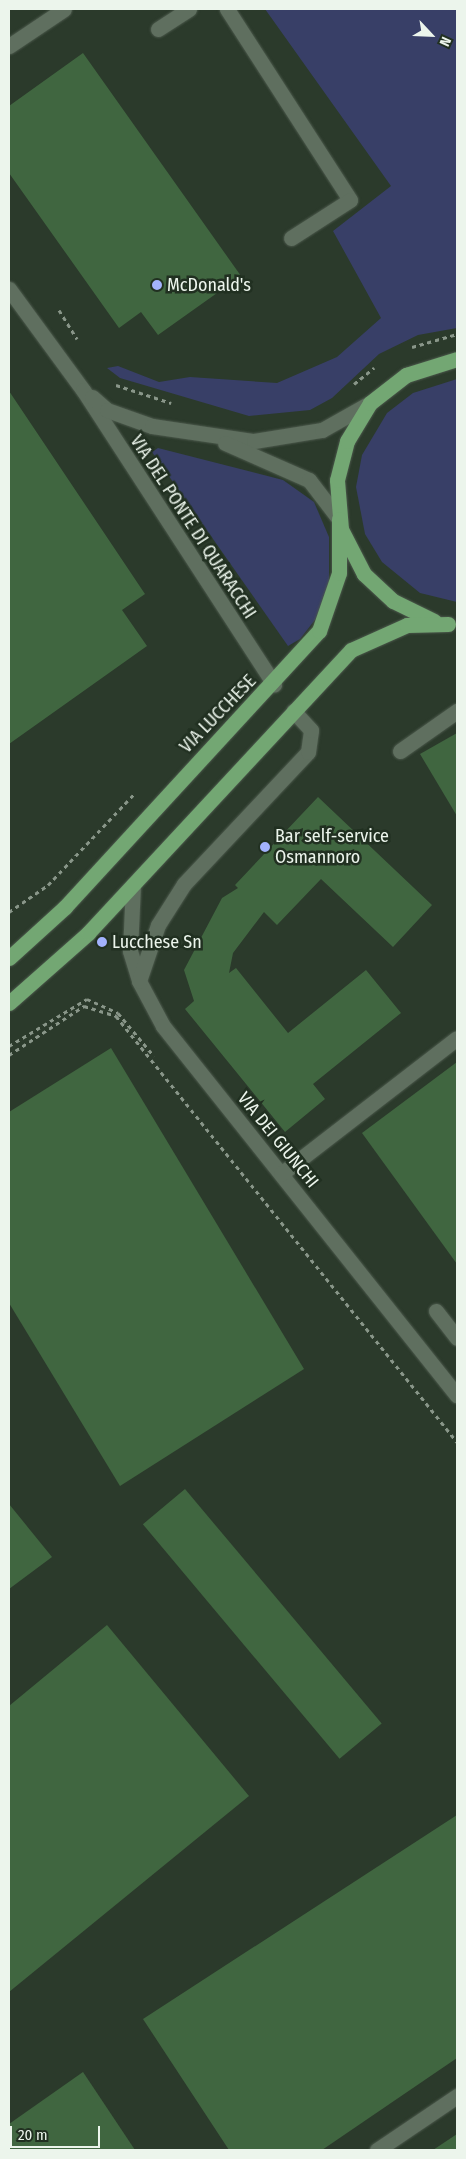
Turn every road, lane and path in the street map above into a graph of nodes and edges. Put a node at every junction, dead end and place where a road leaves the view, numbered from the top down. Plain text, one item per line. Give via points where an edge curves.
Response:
1 (64, 9) edge
2 (189, 9) edge
3 (226, 9) edge
4 (158, 29) dead end
5 (9, 46) edge
6 (291, 238) dead end
7 (9, 289) edge
8 (59, 310) dead end
9 (457, 334) edge
10 (79, 342) dead end
11 (405, 350) dead end
12 (457, 359) edge
13 (381, 363) dead end
14 (110, 381) dead end
15 (83, 390) junction
16 (347, 390) dead end
17 (370, 403) junction
18 (182, 406) dead end
19 (203, 435) junction
20 (339, 519) junction
21 (453, 624) edge
22 (274, 684) junction
23 (293, 711) junction
24 (457, 711) edge
25 (400, 751) dead end
26 (137, 791) dead end
27 (133, 885) junction
28 (9, 912) edge
29 (9, 958) edge
30 (139, 981) junction
31 (9, 1004) edge
32 (457, 1038) edge
33 (9, 1046) edge
34 (9, 1055) edge
35 (249, 1171) dead end
36 (281, 1174) junction
37 (436, 1311) dead end
38 (457, 1338) edge
39 (457, 1395) edge
40 (457, 1442) edge
41 (457, 2096) edge
42 (377, 2150) edge

1 - 5 street
2 - 4 street
3 - 6 street via 350,200
7 - 15 street, VIA DEL PONTE DI QUARACCHI
8 - 10 path
9 - 11 path
12 - 17 main road, VIA LUCCHESE via 406,374
13 - 16 path
14 - 18 path
15 - 19 street, VIA DEL PONTE DI QUARACCHI via 124,418
15 - 22 street, VIA DEL PONTE DI QUARACCHI
17 - 19 street, VIA DEL PONTE DI QUARACCHI via 342,422 304,436 254,441
17 - 20 main road, VIA LUCCHESE via 351,432 340,460
19 - 20 street, VIA DEL PONTE DI QUARACCHI via 298,473 320,491
20 - 21 main road, VIA LUCCHESE via 353,557 378,588 410,612
20 - 22 main road, VIA LUCCHESE via 339,573 325,620
21 - 23 main road, VIA LUCCHESE via 407,625 367,640 336,664
22 - 29 main road, VIA LUCCHESE via 64,907
23 - 27 main road, VIA LUCCHESE
23 - 30 street via 311,730 308,752 184,884 158,925
24 - 25 street
26 - 28 path via 48,885
27 - 30 street, VIA DEI GIUNCHI via 130,951
27 - 31 main road, VIA LUCCHESE via 88,933
30 - 36 street, VIA DEI GIUNCHI via 163,1026
32 - 36 street
33 - 35 path via 80,1000 97,1001 118,1013
34 - 40 path via 84,1006 116,1016
36 - 39 street, VIA DEI GIUNCHI
37 - 38 street
41 - 42 street

